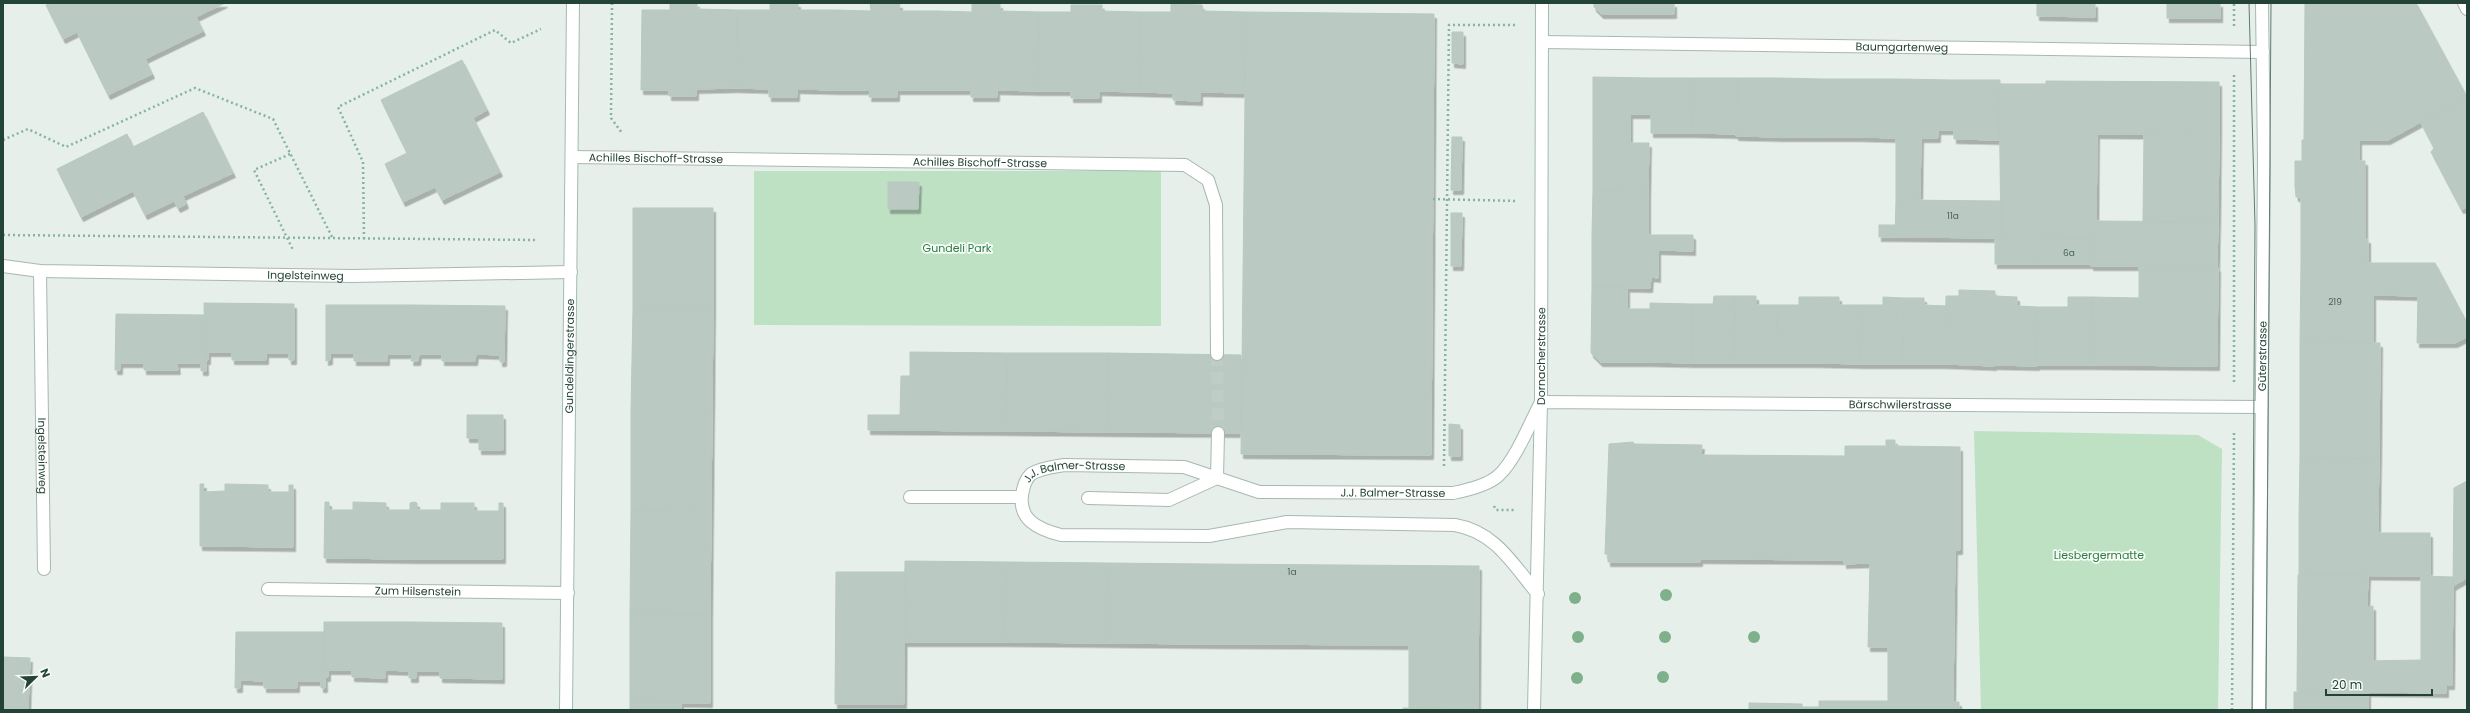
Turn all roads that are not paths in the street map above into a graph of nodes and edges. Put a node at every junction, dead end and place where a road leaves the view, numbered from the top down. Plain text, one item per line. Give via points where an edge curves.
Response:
1 (573, 3) edge
2 (1542, 3) edge
3 (2262, 3) edge
4 (2464, 3) edge
5 (2467, 9) edge
6 (1542, 42) junction
7 (2263, 52) junction
8 (572, 157) junction
9 (3, 266) edge
10 (40, 271) junction
11 (571, 272) junction
12 (1217, 354) tunnel mouth
13 (1541, 402) junction
14 (2260, 407) junction
15 (1218, 433) tunnel mouth
16 (1217, 478) junction
17 (910, 497) dead end
18 (1021, 497) junction
19 (1088, 498) dead end
20 (44, 569) dead end
21 (268, 589) dead end
22 (568, 593) junction
23 (1538, 594) junction
24 (566, 710) edge
25 (1534, 710) edge
26 (2259, 710) edge

1 - 8 street, Gundeldingerstrasse
2 - 6 street, Dornacherstrasse
3 - 7 street, Güterstrasse
4 - 5 street
6 - 7 street, Baumgartenweg
6 - 13 street, Dornacherstrasse
7 - 14 street, Güterstrasse
8 - 11 street, Gundeldingerstrasse
8 - 12 street, Achilles Bischoff-Strasse via 1186,165 1208,180 1216,205
9 - 10 street, Ingelsteinweg
10 - 11 street, Ingelsteinweg via 352,276
10 - 20 street, Ingelsteinweg
11 - 22 street, Gundeldingerstrasse
13 - 14 street, Bärschwilerstrasse
13 - 16 street, J.J. Balmer-Strasse via 1511,459 1499,475 1467,490 1453,493 1259,492
13 - 23 street, Dornacherstrasse
14 - 26 street, Güterstrasse
15 - 16 street
16 - 18 street, J.J. Balmer-Strasse via 1184,467 1064,465 1046,468 1031,475 1024,484
16 - 19 street via 1169,500
17 - 18 street
18 - 23 street, J.J. Balmer-Strasse via 1022,509 1028,520 1042,531 1061,535 1209,536 1287,522 1470,527 1498,544
21 - 22 street, Zum Hilsenstein
22 - 24 street, Gundeldingerstrasse
23 - 25 street, Dornacherstrasse

